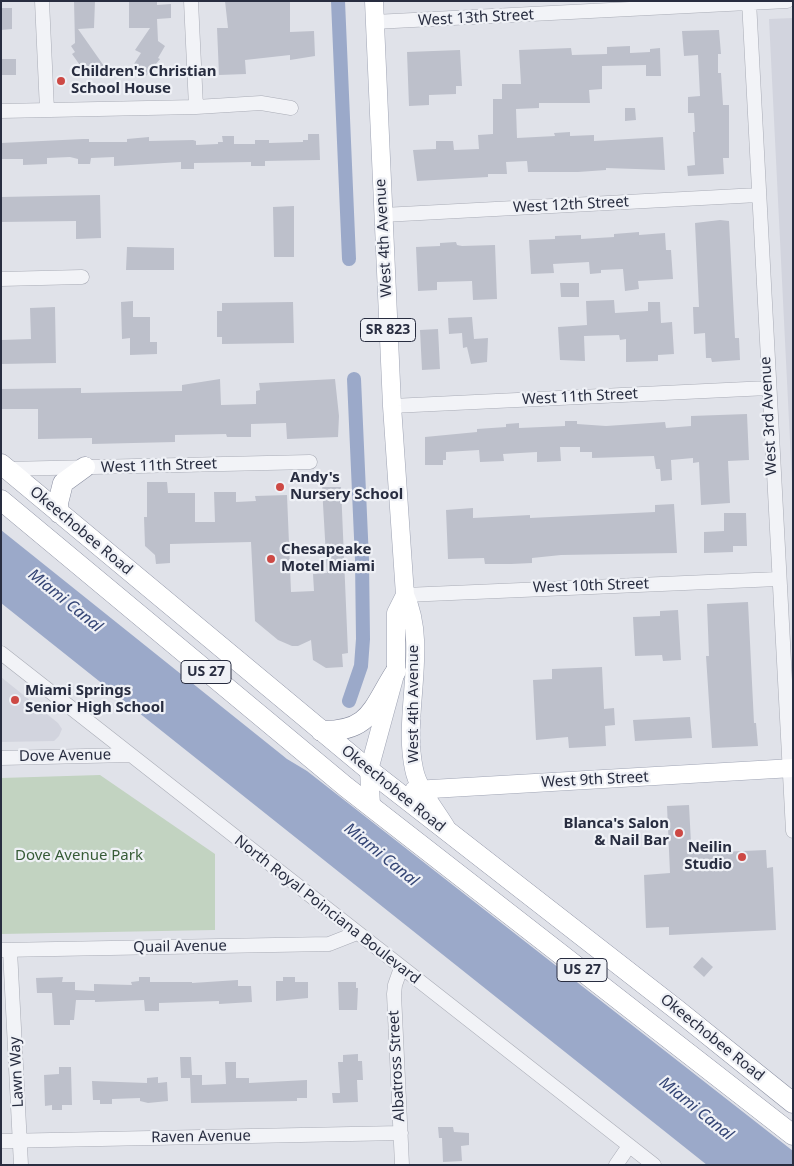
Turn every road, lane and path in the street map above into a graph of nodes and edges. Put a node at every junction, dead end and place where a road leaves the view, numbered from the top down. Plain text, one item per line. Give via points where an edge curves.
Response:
1 (42, 1) edge
2 (191, 1) edge
3 (374, 1) edge
4 (787, 1) edge
5 (749, 2) edge
6 (374, 22) junction
7 (196, 107) junction
8 (291, 108) dead end
9 (47, 110) junction
10 (1, 111) edge
11 (758, 195) junction
12 (383, 215) junction
13 (82, 277) dead end
14 (1, 279) edge
15 (768, 388) junction
16 (392, 406) junction
17 (310, 462) dead end
18 (85, 467) junction
19 (3, 468) edge
20 (1, 500) edge
21 (59, 513) junction
22 (778, 579) junction
23 (405, 595) junction
24 (1, 653) edge
25 (396, 671) junction
26 (321, 731) junction
27 (129, 755) junction
28 (1, 758) edge
29 (791, 768) edge
30 (369, 770) junction
31 (423, 790) junction
32 (397, 792) junction
33 (370, 798) junction
34 (793, 831) edge
35 (452, 836) junction
36 (357, 933) junction
37 (5, 950) edge
38 (400, 968) junction
39 (793, 1103) edge
40 (400, 1133) junction
41 (793, 1135) edge
42 (20, 1140) junction
43 (1, 1141) edge
44 (630, 1146) junction
45 (21, 1165) edge
46 (402, 1165) edge
47 (616, 1165) edge
48 (654, 1165) edge

1 - 9 street
2 - 7 street
3 - 6 main road, West 4th Avenue / SR 823
4 - 5 street, West 13th Street
5 - 6 street, West 13th Street
5 - 11 street, West 3rd Avenue
6 - 12 main road, West 4th Avenue / SR 823
7 - 8 street via 261,102
7 - 9 street
9 - 10 street
11 - 12 street, West 12th Street
11 - 15 street, West 3rd Avenue
12 - 16 main road, West 4th Avenue / SR 823
13 - 14 street
15 - 16 street, West 11th Street
15 - 22 street, West 3rd Avenue
16 - 23 main road, West 4th Avenue / SR 823
17 - 18 street, West 11th Street
18 - 19 street, West 11th Street
18 - 21 highway via 63,483
19 - 21 highway, Okeechobee Road / US 27
20 - 33 highway, Okeechobee Road / US 27 via 346,787
21 - 26 highway, Okeechobee Road / US 27
22 - 23 street, West 10th Street
22 - 29 street, West 3rd Avenue
23 - 25 main road, West 4th Avenue / SR 823 via 396,613
23 - 31 main road, West 4th Avenue / SR 823 via 412,610 412,757
24 - 27 street, North Royal Poinciana Boulevard
25 - 26 highway via 362,722 342,731
25 - 30 main road, West 4th Avenue / SR 823
26 - 30 highway, Okeechobee Road / US 27
27 - 28 street, Dove Avenue
27 - 36 street, North Royal Poinciana Boulevard
29 - 31 main road, West 9th Street
29 - 34 street, West 3rd Avenue
30 - 32 highway, Okeechobee Road / US 27
30 - 33 main road, West 4th Avenue / SR 823
31 - 32 main road, West 9th Street
31 - 35 main road, West 4th Avenue / SR 823
32 - 33 highway
32 - 35 highway, Okeechobee Road / US 27
33 - 41 highway, Okeechobee Road / US 27
35 - 39 highway, Okeechobee Road / US 27
36 - 37 street, Quail Avenue via 329,944
36 - 38 street, North Royal Poinciana Boulevard
37 - 42 street, Lawn Way
38 - 40 street, Albatross Street via 394,994
38 - 44 street, North Royal Poinciana Boulevard
40 - 42 street, Raven Avenue
40 - 46 street, Albatross Street
42 - 43 street, Raven Avenue
42 - 45 street, Lawn Way
44 - 47 street
44 - 48 street, North Royal Poinciana Boulevard

